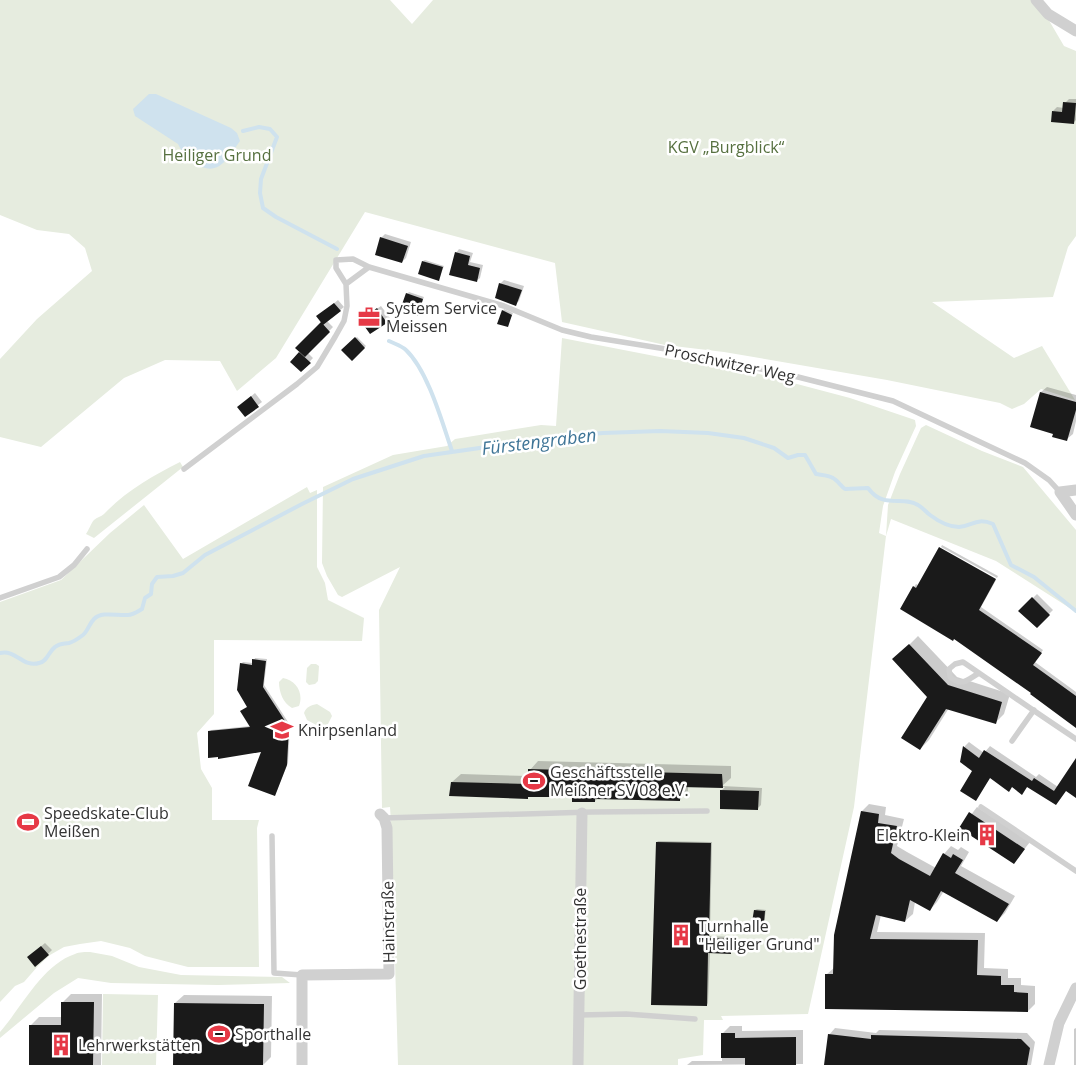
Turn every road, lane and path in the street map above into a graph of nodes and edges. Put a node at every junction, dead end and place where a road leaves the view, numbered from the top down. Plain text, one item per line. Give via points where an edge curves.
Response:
1 (1036, 0) edge
2 (1076, 31) edge
3 (369, 267) junction
4 (346, 284) junction
5 (184, 469) dead end
6 (1076, 490) edge
7 (1060, 492) junction
8 (1076, 515) edge
9 (87, 549) dead end
10 (0, 598) edge
11 (979, 673) junction
12 (1034, 710) junction
13 (1076, 739) edge
14 (1012, 741) dead end
15 (981, 807) dead end
16 (707, 811) dead end
17 (582, 813) junction
18 (382, 816) joint
19 (272, 836) dead end
20 (1076, 871) edge
21 (302, 975) junction
22 (1076, 988) edge
23 (580, 1015) junction
24 (695, 1019) dead end
25 (302, 1065) edge
26 (578, 1065) edge
27 (1049, 1065) edge

1 - 2 street via 1048,14
3 - 4 lane
3 - 4 lane, Proschwitzer Weg via 353,259 336,260 336,268
3 - 7 lane, Proschwitzer Weg via 504,306 562,330 794,376 893,402 1025,463
4 - 5 lane via 346,313 323,358 310,374
6 - 7 street
7 - 8 street
9 - 10 lane via 60,577
11 - 11 lane via 963,662 949,669 950,677 956,682 964,682
11 - 12 lane
12 - 13 lane
12 - 14 lane
15 - 20 lane
16 - 17 lane
17 - 18 lane
17 - 23 street, Goethestraße
18 - 21 street, Hainstraße via 387,828 389,974
19 - 21 lane via 274,973
21 - 25 street
22 - 27 street via 1059,1023
23 - 24 lane via 626,1014
23 - 26 street, Goethestraße

